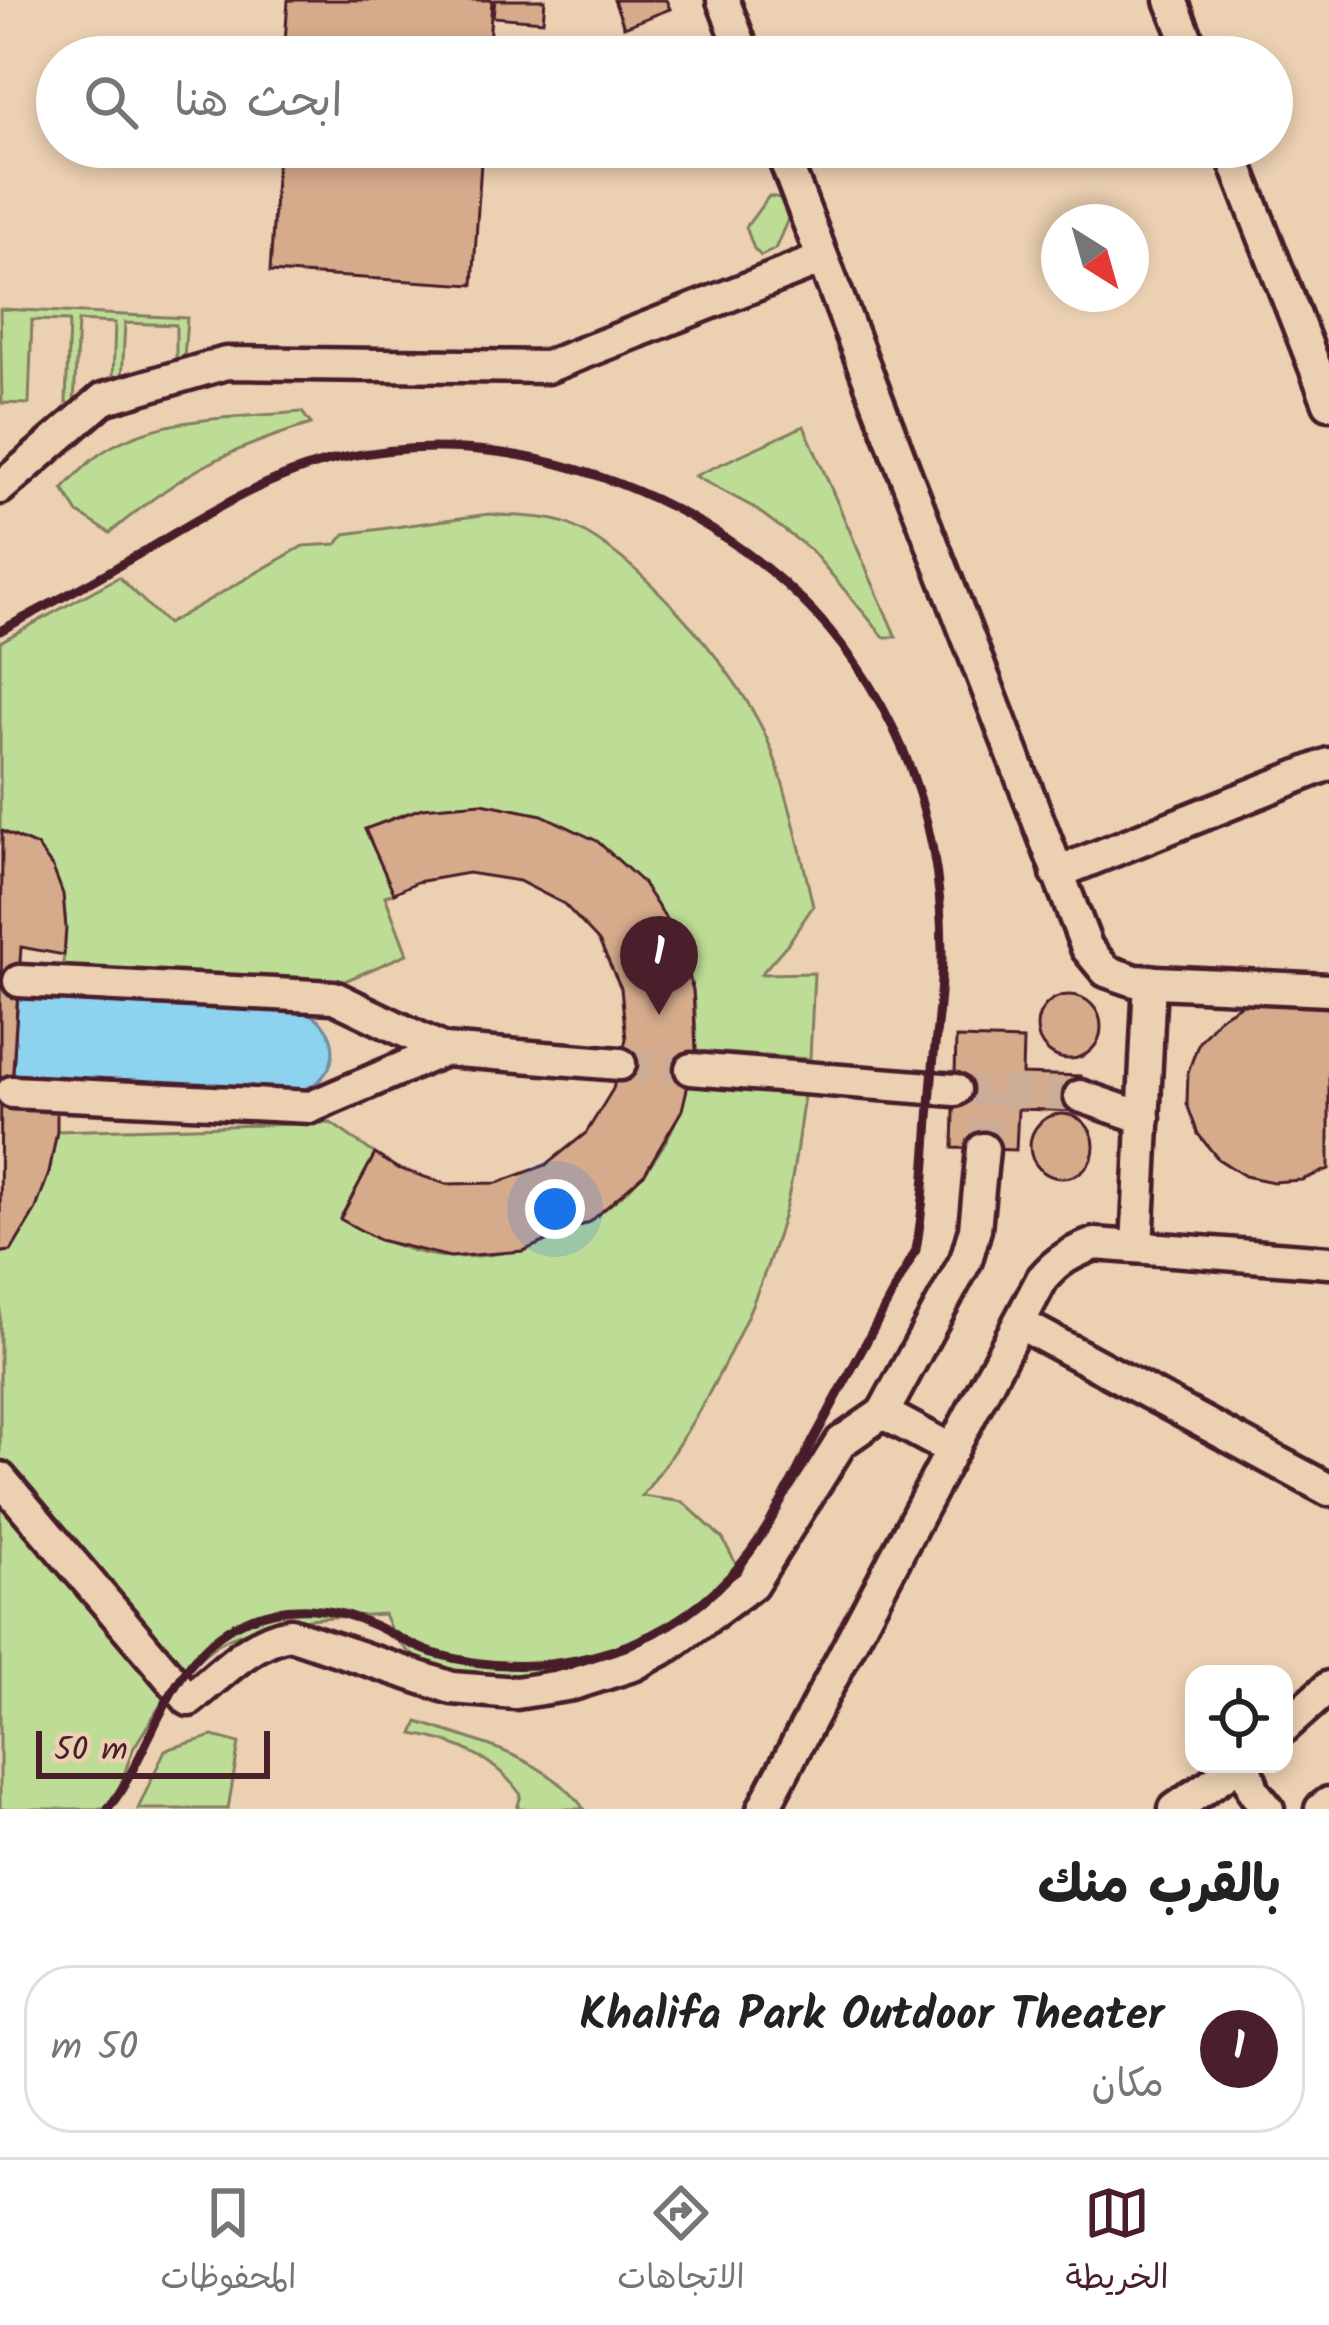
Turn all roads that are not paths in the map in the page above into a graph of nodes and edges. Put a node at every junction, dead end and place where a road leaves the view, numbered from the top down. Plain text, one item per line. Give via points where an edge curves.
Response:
1 (723, 0) edge
2 (1171, 0) edge
3 (737, 36) edge
4 (1185, 36) edge
5 (788, 168) edge
6 (1237, 168) edge
7 (822, 259) junction
8 (1329, 403) edge
9 (0, 488) edge
10 (1329, 764) edge
11 (1058, 873) junction
12 (19, 981) dead end
13 (1150, 981) junction
14 (1329, 990) edge
15 (444, 1050) junction
16 (620, 1064) tunnel mouth
17 (692, 1069) tunnel mouth
18 (955, 1090) tunnel mouth
19 (12, 1092) dead end
20 (1080, 1096) tunnel mouth
21 (1144, 1118) junction
22 (983, 1149) tunnel mouth
23 (1137, 1247) junction
24 (1329, 1262) edge
25 (1019, 1323) junction
26 (883, 1413) junction
27 (952, 1450) junction
28 (0, 1478) edge
29 (1329, 1490) edge
30 (1329, 1688) edge
31 (1293, 1719) edge
32 (1231, 1773) edge
33 (1247, 1773) edge
34 (1329, 1803) edge
35 (1184, 1808) edge
36 (763, 1809) edge
37 (1268, 1809) edge
38 (1322, 1809) edge

1 - 3 street
2 - 4 street
5 - 7 street
6 - 8 street
7 - 9 street via 548,367 226,363 103,399
7 - 11 street
10 - 11 street
11 - 13 street via 1095,960 1120,978
12 - 15 street via 334,997
13 - 14 street
13 - 21 street
15 - 16 street
15 - 19 street via 311,1107
17 - 18 street
20 - 21 street
21 - 23 street
22 - 26 street via 966,1260
23 - 24 street
23 - 25 street via 1095,1244 1065,1257
25 - 27 street
25 - 29 street
26 - 27 street
26 - 28 street via 841,1442 752,1584 714,1615 633,1665 516,1693 452,1688 290,1634 252,1649 189,1700
27 - 36 street
30 - 31 street
32 - 35 street
33 - 37 street
34 - 38 street

